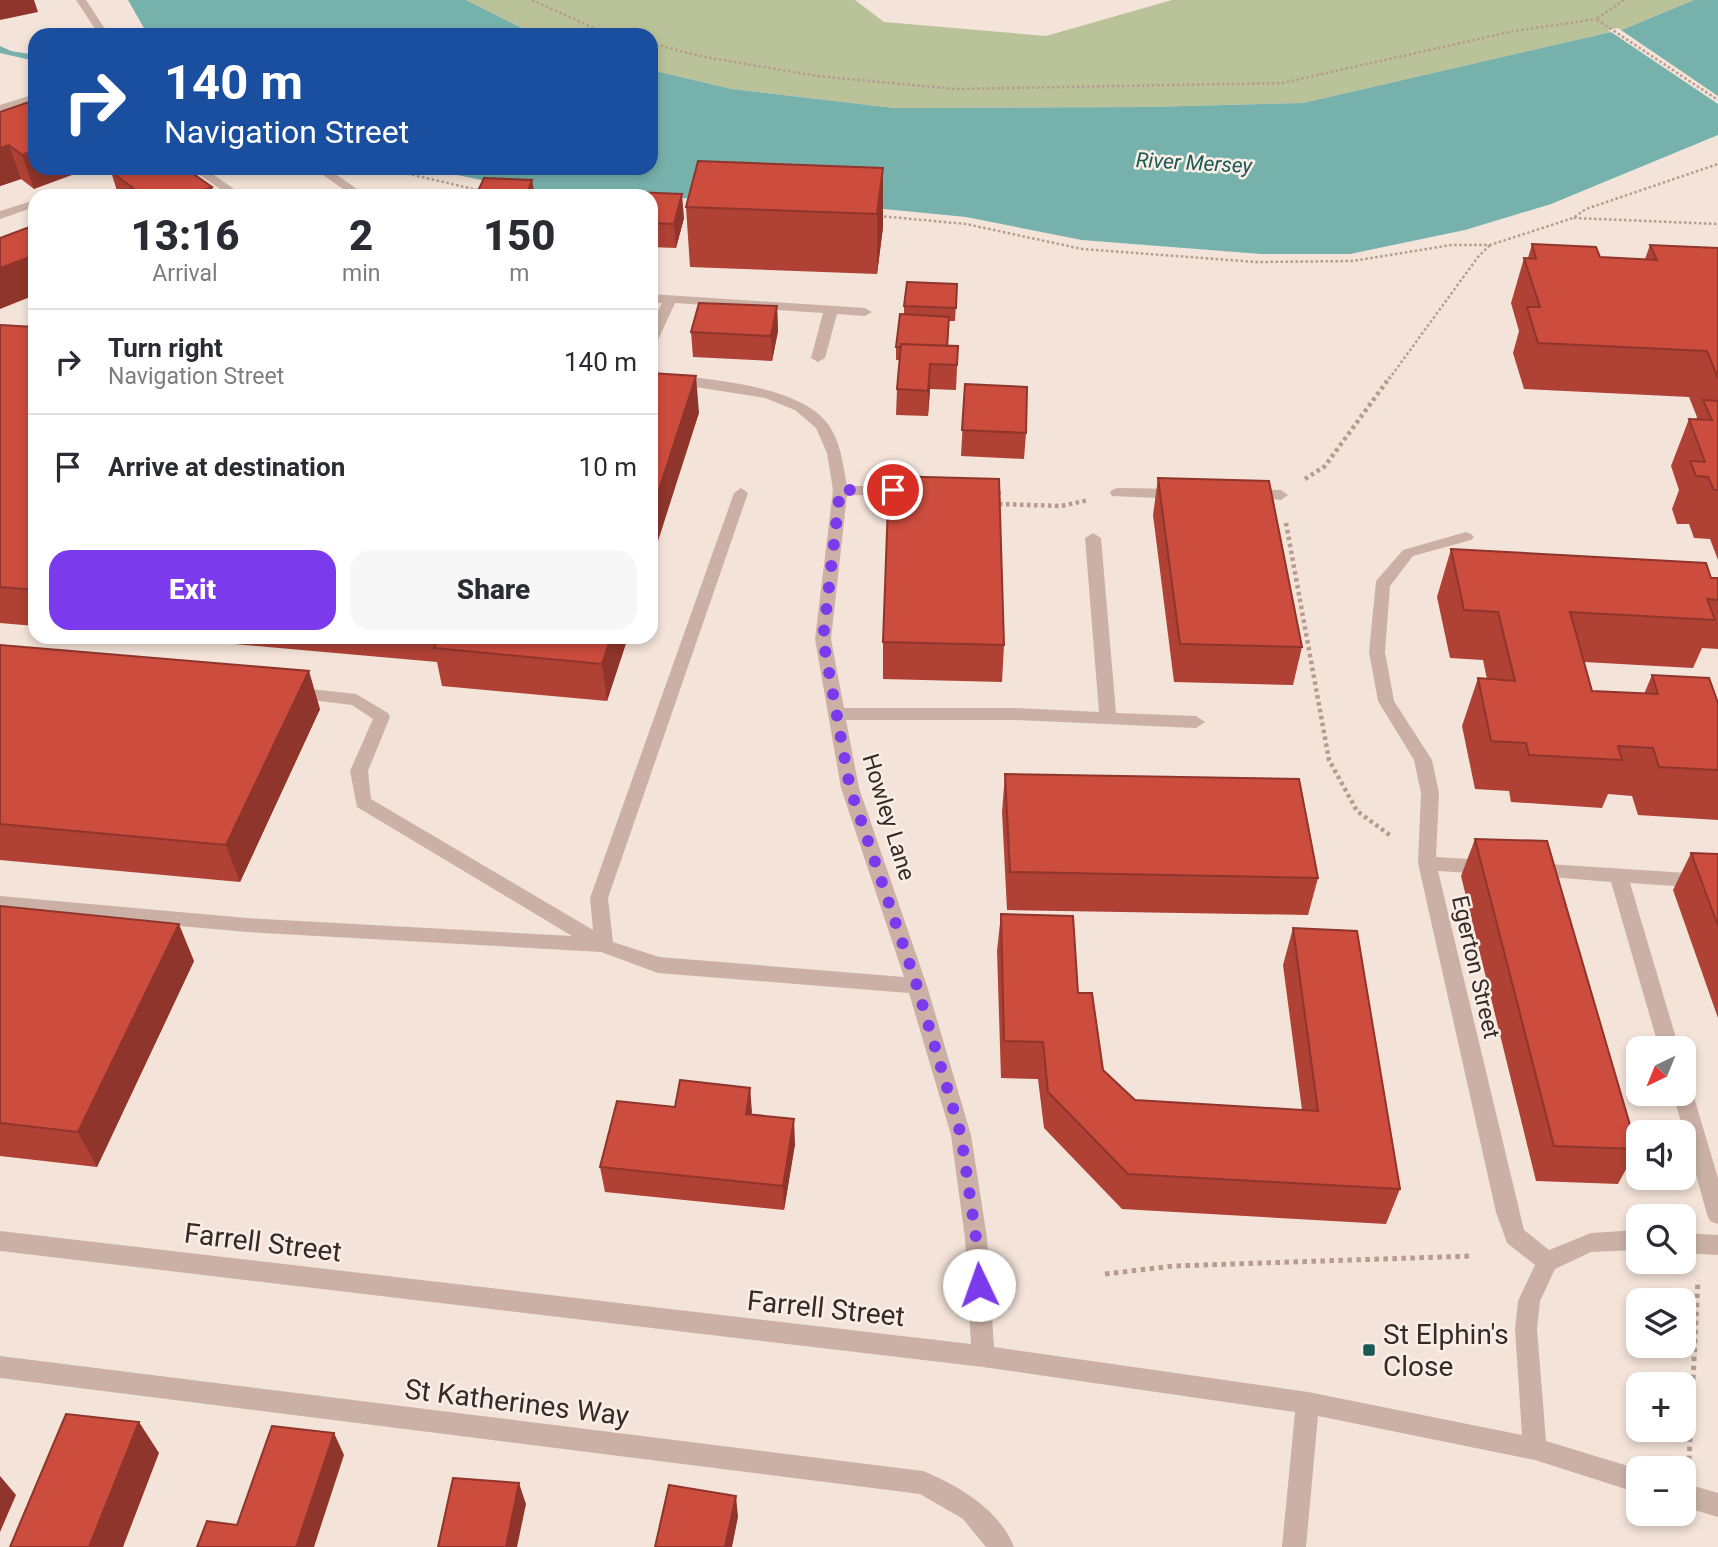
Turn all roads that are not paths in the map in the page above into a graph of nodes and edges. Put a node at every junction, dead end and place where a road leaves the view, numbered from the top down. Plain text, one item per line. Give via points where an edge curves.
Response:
1 (80, 0) edge
2 (99, 28) edge
3 (28, 99) edge
4 (0, 109) edge
5 (206, 175) edge
6 (330, 175) edge
7 (228, 189) edge
8 (350, 189) edge
9 (28, 205) edge
10 (0, 215) edge
11 (658, 298) edge
12 (670, 299) junction
13 (831, 310) junction
14 (865, 312) dead end
15 (658, 325) edge
16 (818, 358) dead end
17 (658, 377) edge
18 (840, 490) junction
19 (933, 491) edge
20 (741, 493) dead end
21 (1117, 493) road end
22 (1199, 494) edge
23 (1240, 494) edge
24 (1281, 495) road end
25 (1466, 537) dead end
26 (1093, 538) dead end
27 (274, 691) edge
28 (836, 714) junction
29 (1108, 718) junction
30 (1196, 722) dead end
31 (1427, 863) junction
32 (1618, 875) junction
33 (1718, 882) edge
34 (0, 903) edge
35 (604, 946) junction
36 (917, 986) junction
37 (1665, 1036) edge
38 (1686, 1106) edge
39 (1718, 1214) edge
40 (1626, 1239) edge
41 (0, 1241) edge
42 (1547, 1262) junction
43 (983, 1356) junction
44 (0, 1367) edge
45 (1308, 1403) junction
46 (1535, 1449) junction
47 (1626, 1477) edge
48 (1696, 1498) edge
49 (1718, 1505) edge
50 (1002, 1547) edge
51 (1294, 1547) edge

1 - 2 street
3 - 4 street
5 - 7 street
6 - 8 street
9 - 10 street
11 - 12 street
12 - 13 street
12 - 15 street
13 - 14 street
13 - 16 street
17 - 18 street, Howley Lane via 768,394 800,407 822,426 834,453
18 - 19 street
18 - 28 street, Howley Lane via 823,639
20 - 35 street via 599,898
21 - 22 street
23 - 24 street
25 - 31 street, Egerton Street via 1408,553 1382,585 1377,653 1386,701 1423,760 1430,793
26 - 29 street
27 - 35 street via 356,700 382,717 359,771 363,802
28 - 29 street
28 - 36 street, Howley Lane via 850,788
29 - 30 street
31 - 32 street
31 - 42 street, Egerton Street via 1507,1212 1516,1236
32 - 33 street
32 - 37 street
34 - 35 street via 247,925
35 - 36 street via 658,965
36 - 43 street, Howley Lane via 961,1135 976,1238
38 - 39 street
40 - 42 street via 1607,1237 1576,1245
41 - 43 street, Farrell Street
42 - 46 street via 1528,1301 1526,1329
43 - 45 street, Farrell Street
44 - 50 street, St Katherines Way via 923,1483 972,1510
45 - 46 street, Farrell Street
45 - 51 street
46 - 47 street, Farrell Street
48 - 49 street

